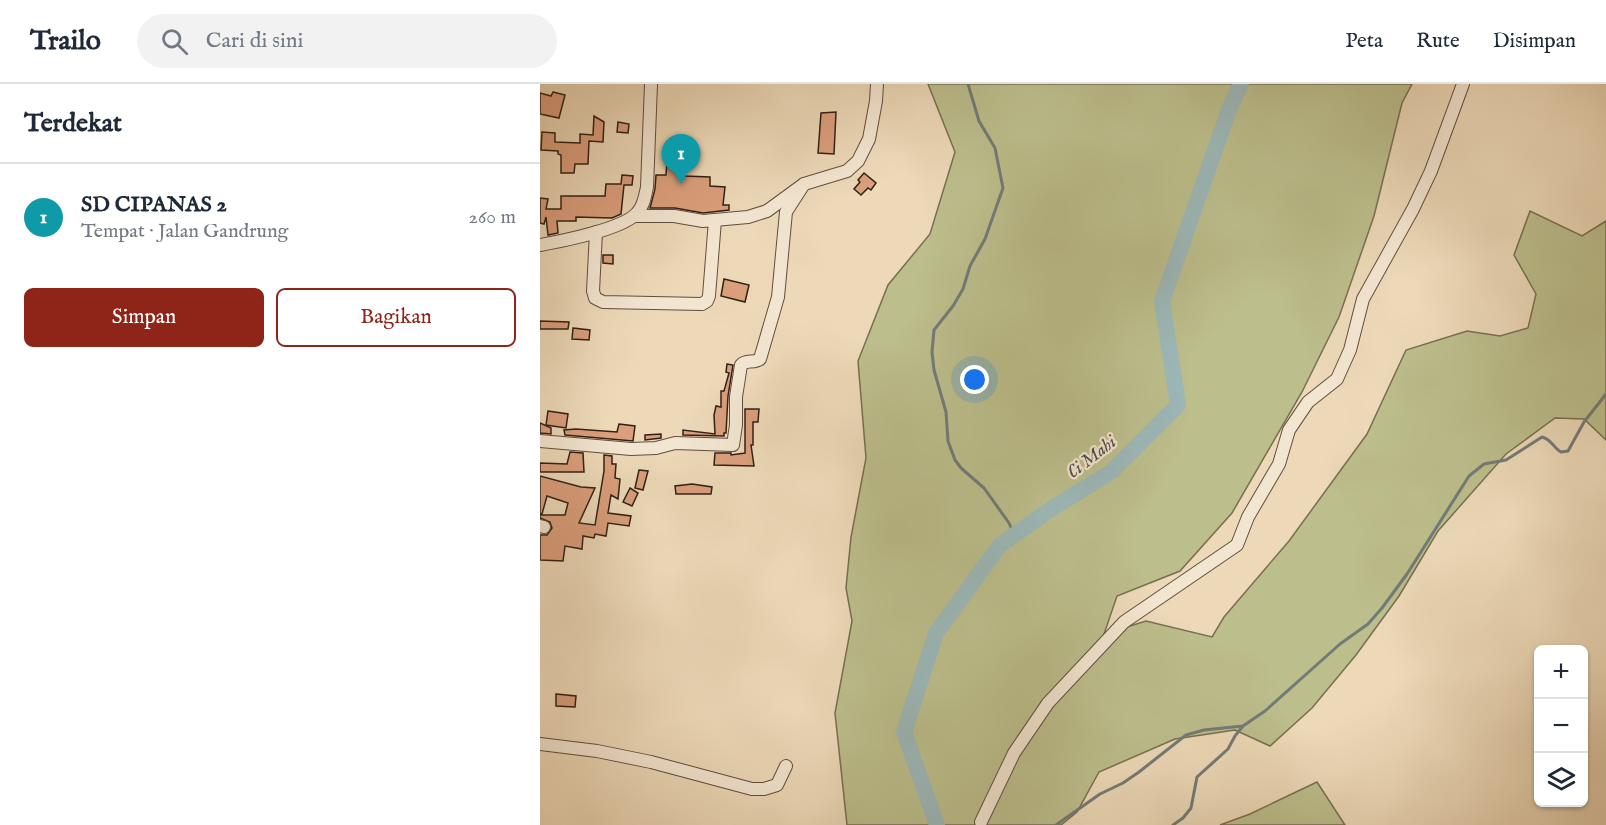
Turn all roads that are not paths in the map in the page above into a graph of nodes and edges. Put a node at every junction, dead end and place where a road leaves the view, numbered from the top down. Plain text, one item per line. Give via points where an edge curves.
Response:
1 (651, 84) edge
2 (877, 84) edge
3 (1463, 84) edge
4 (804, 184) junction
5 (635, 216) junction
6 (715, 220) junction
7 (596, 232) junction
8 (540, 245) edge
9 (540, 441) edge
10 (540, 744) edge
11 (786, 766) dead end
12 (981, 822) dead end

1 - 5 street via 647,187 642,207
2 - 4 street via 869,139 855,164 841,174
3 - 12 street via 1431,171 1363,299 1350,350 1337,379 1308,402 1289,430 1279,464 1237,545 1124,622 1048,702 1014,753
4 - 6 street via 762,213
4 - 9 street via 786,212 778,297 760,359 741,365 733,446 675,443 631,449
5 - 6 street
5 - 7 street
6 - 7 street via 709,296 702,304 597,299 593,291
7 - 8 street
10 - 11 street via 651,762 752,789 777,785

